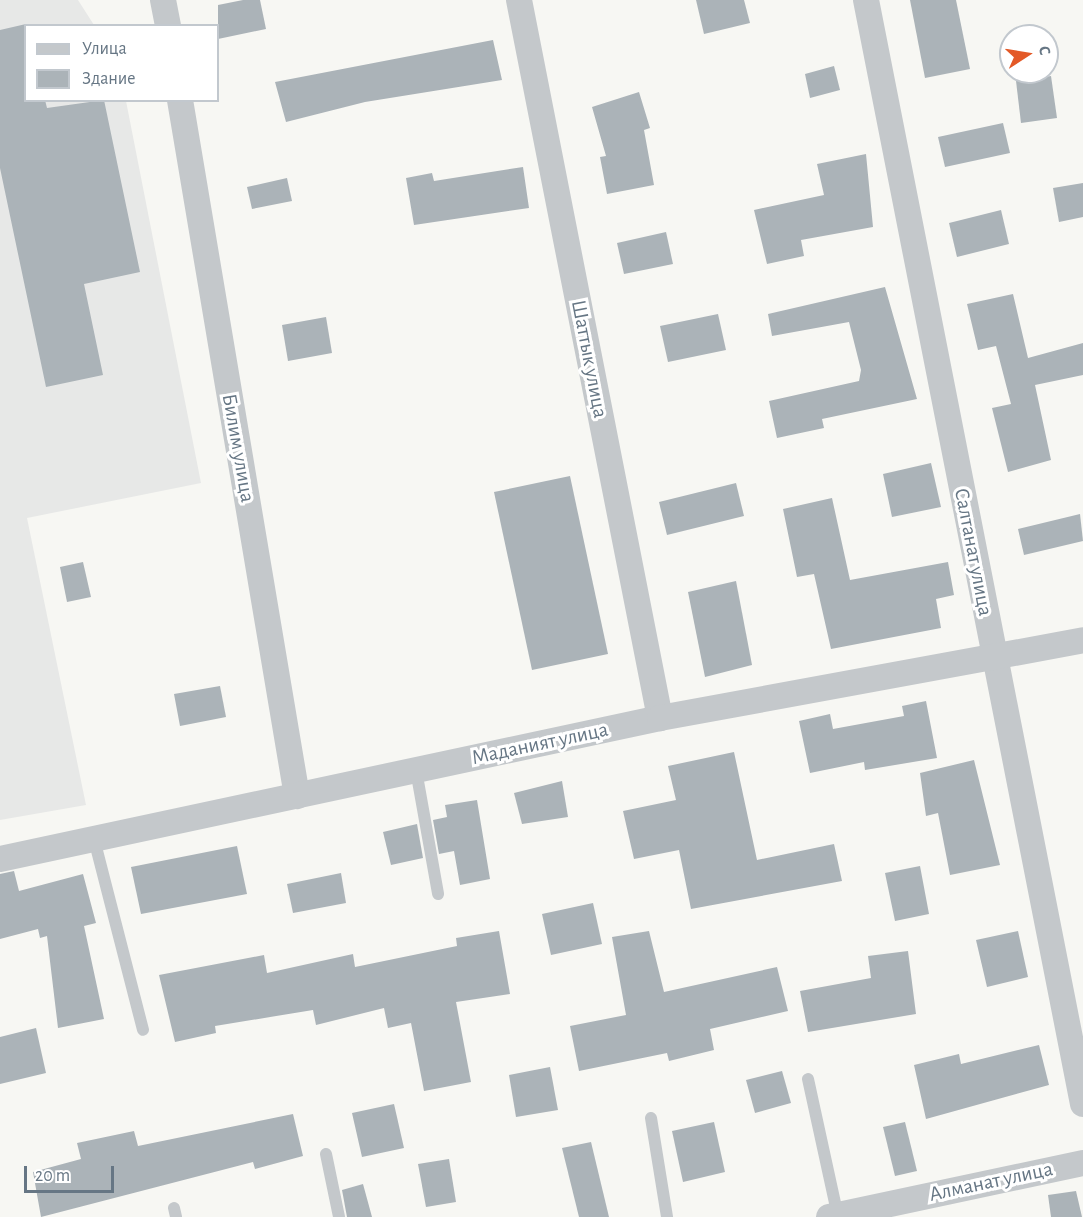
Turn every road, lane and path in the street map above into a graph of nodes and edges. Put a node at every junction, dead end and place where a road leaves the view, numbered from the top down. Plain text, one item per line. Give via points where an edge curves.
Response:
1 (163, 0) edge
2 (519, 0) edge
3 (866, 0) edge
4 (168, 24) edge
5 (180, 102) edge
6 (1083, 640) edge
7 (993, 656) junction
8 (660, 718) junction
9 (416, 770) junction
10 (297, 796) junction
11 (94, 839) junction
12 (0, 859) edge
13 (438, 894) dead end
14 (143, 1030) dead end
15 (808, 1079) dead end
16 (1083, 1104) edge
17 (651, 1118) dead end
18 (326, 1154) dead end
19 (1083, 1163) edge
20 (835, 1216) edge
21 (339, 1217) edge
22 (668, 1217) edge

1 - 4 street
2 - 8 street, Шаттык улица
3 - 7 street, Салтанат улица
5 - 10 street, Билим улица
6 - 7 street, Маданият улица
7 - 8 street, Маданият улица
7 - 16 street, Салтанат улица
8 - 9 street, Маданият улица
9 - 10 street, Маданият улица
9 - 13 lane
10 - 11 street, Маданият улица
11 - 12 street, Маданият улица
11 - 14 lane
15 - 20 lane
17 - 22 lane
18 - 21 lane
19 - 20 street, Алманат улица

